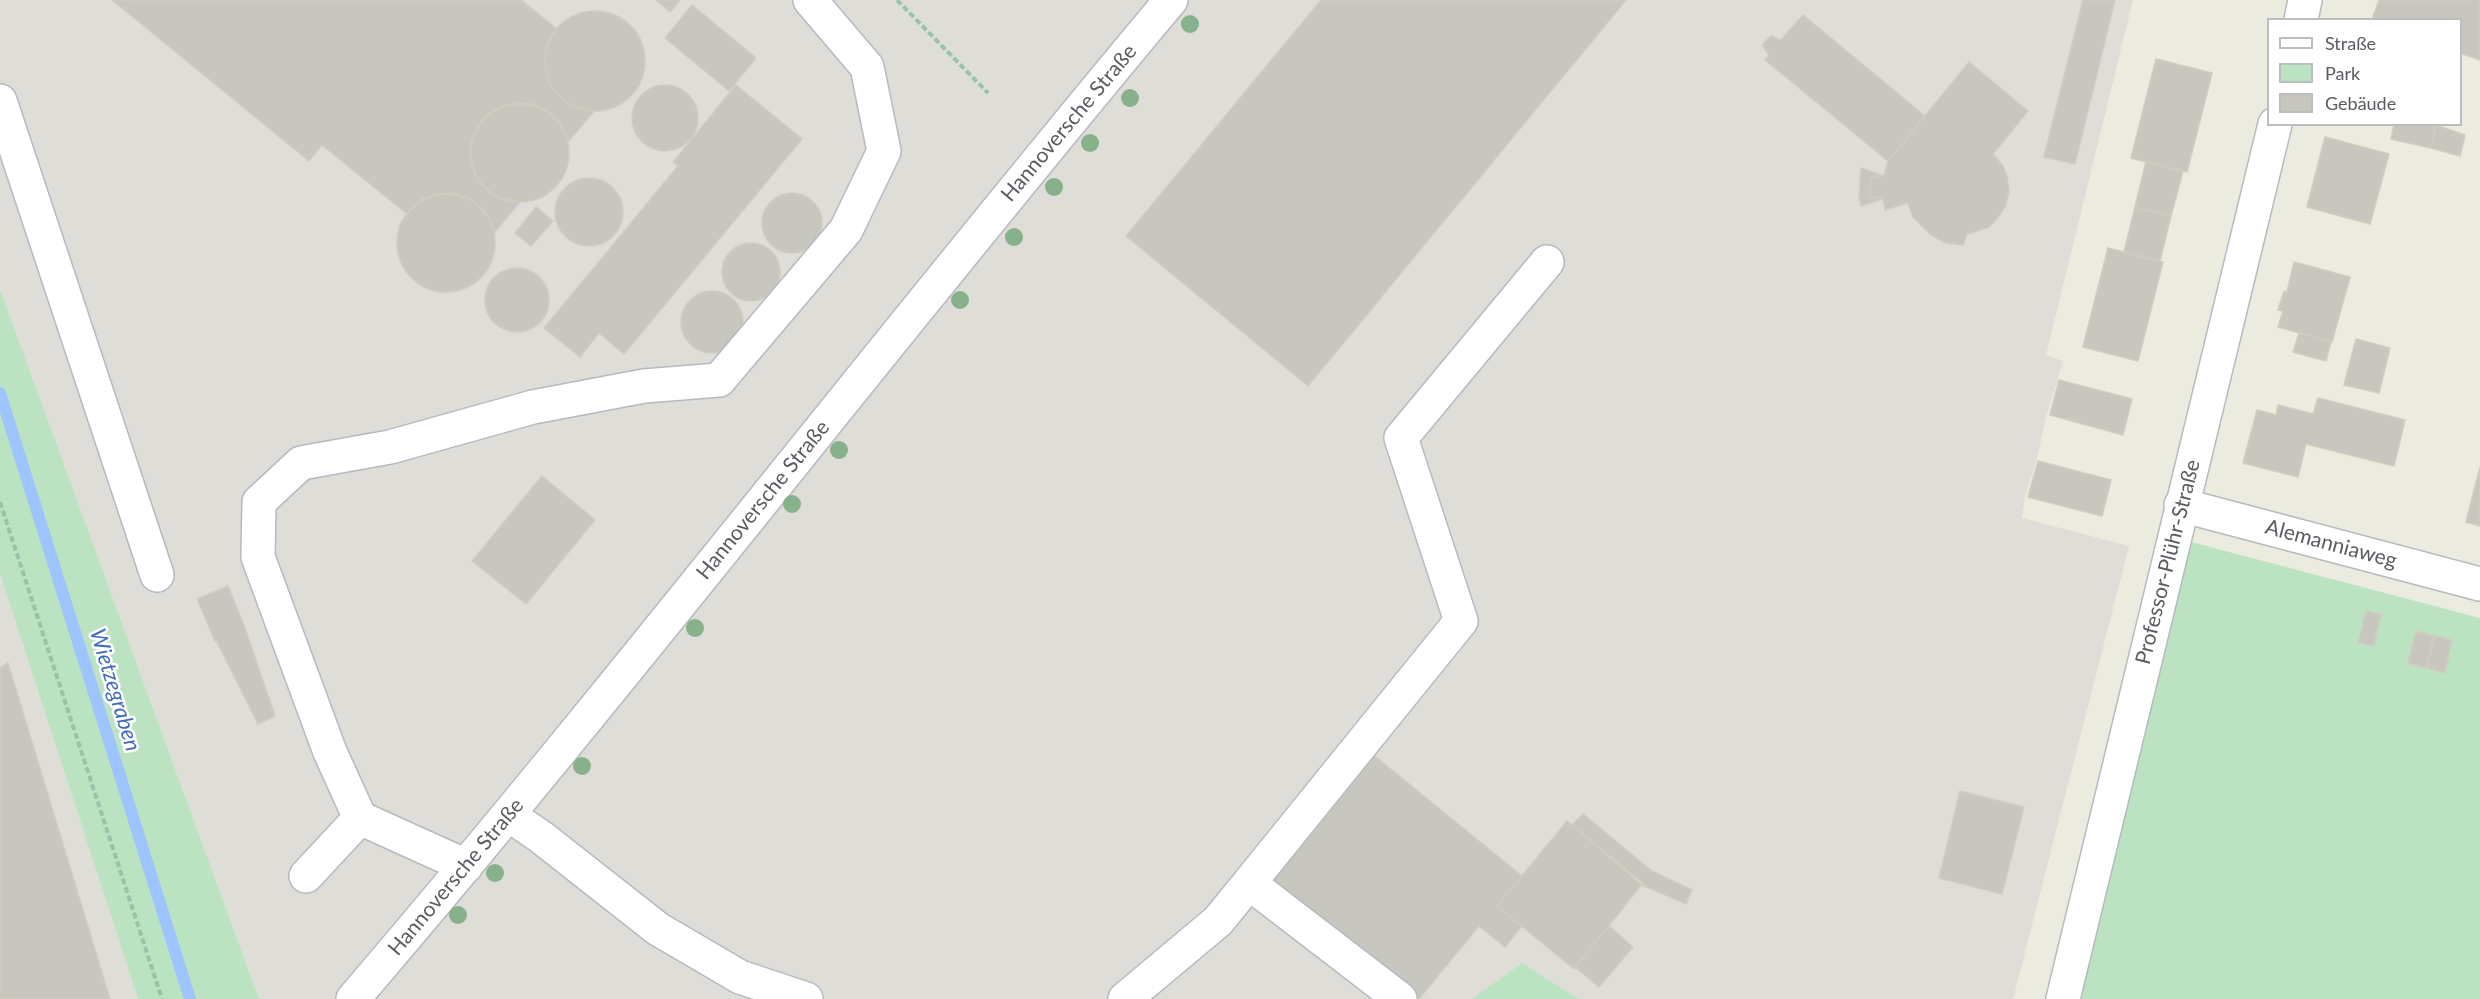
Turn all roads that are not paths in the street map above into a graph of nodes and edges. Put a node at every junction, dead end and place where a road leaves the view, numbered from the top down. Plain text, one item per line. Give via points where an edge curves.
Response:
1 (810, 0) edge
2 (1171, 0) edge
3 (2305, 0) edge
4 (2301, 18) edge
5 (0, 101) edge
6 (2275, 126) edge
7 (1547, 262) dead end
8 (2181, 505) junction
9 (157, 575) dead end
10 (2480, 584) edge
11 (509, 815) junction
12 (360, 818) junction
13 (465, 866) junction
14 (306, 876) dead end
15 (1249, 883) junction
16 (353, 999) edge
17 (806, 999) edge
18 (1125, 999) edge
19 (1400, 999) edge
20 (2063, 999) edge

1 - 12 street via 867,67 884,151 846,230 720,380 644,386 533,407 390,447 301,463 259,502 258,557 330,752
2 - 11 street, Hannoversche Straße via 1030,168
3 - 4 street
5 - 9 street
6 - 8 street, Professor-Plühr-Straße
7 - 15 street via 1401,438 1461,621
8 - 10 street, Alemanniaweg
8 - 20 street, Professor-Plühr-Straße
11 - 13 street, Hannoversche Straße
11 - 17 street via 658,928 740,977
12 - 13 street
12 - 14 street
13 - 16 street, Hannoversche Straße
15 - 18 street via 1218,921
15 - 19 street

